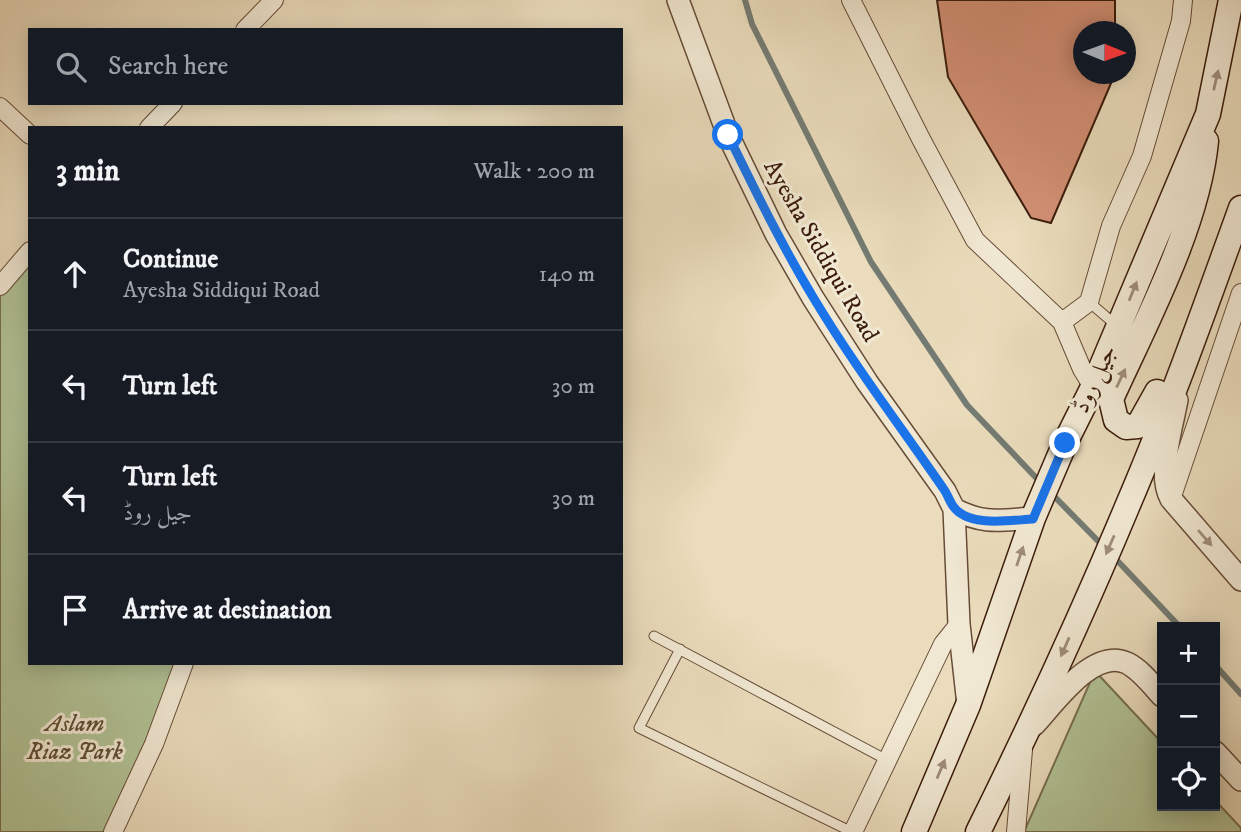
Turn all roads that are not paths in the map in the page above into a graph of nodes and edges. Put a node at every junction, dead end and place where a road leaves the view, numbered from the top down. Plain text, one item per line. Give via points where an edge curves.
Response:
1 (274, 0) edge
2 (678, 0) edge
3 (851, 0) edge
4 (1183, 0) edge
5 (1231, 0) edge
6 (246, 28) edge
7 (171, 105) edge
8 (0, 107) edge
9 (1208, 114) junction
10 (151, 126) edge
11 (28, 133) edge
12 (1241, 208) edge
13 (28, 253) edge
14 (0, 286) edge
15 (1241, 293) edge
16 (1089, 302) junction
17 (1062, 323) junction
18 (1119, 327) junction
19 (1187, 355) junction
20 (1093, 387) junction
21 (1171, 499) junction
22 (954, 509) junction
23 (1037, 512) junction
24 (1241, 580) edge
25 (959, 624) junction
26 (654, 635) dead end
27 (680, 649) junction
28 (183, 665) edge
29 (1157, 691) edge
30 (968, 705) junction
31 (1025, 736) junction
32 (1220, 757) edge
33 (887, 760) junction
34 (1241, 780) edge
35 (113, 832) edge
36 (853, 832) edge
37 (914, 832) edge
38 (978, 832) edge
39 (1016, 832) edge

1 - 6 street
2 - 22 street, Ayesha Siddiqui Road via 728,135 776,234 860,371
3 - 17 street via 975,240
4 - 16 street via 1142,156 1111,226
9 -> 5 main road, جیل روڈ
7 - 10 street
8 - 11 street
18 -> 9 main road, جیل روڈ
19 -> 9 main road via 1168,368 1138,426 1126,427 1116,421 1111,399 1182,233 1203,166
12 - 19 main road
13 - 14 street
15 - 21 street
16 - 17 street
16 - 18 lane
17 - 20 street
18 - 20 main road, جیل روڈ
19 - 21 street via 1165,468
19 -> 31 main road via 1128,506
20 - 23 main road, جیل روڈ
21 -> 24 street
22 - 23 street via 987,521
22 - 25 street
30 -> 23 main road, جیل روڈ
25 - 30 street
25 - 33 street via 943,644
26 - 27 lane
27 - 33 lane
27 - 36 lane via 639,728
28 - 35 street via 154,744
29 - 31 street via 1130,664 1103,660 1072,684
37 -> 30 main road, جیل روڈ
31 - 38 main road
31 - 39 street
32 - 34 street
33 - 36 street

